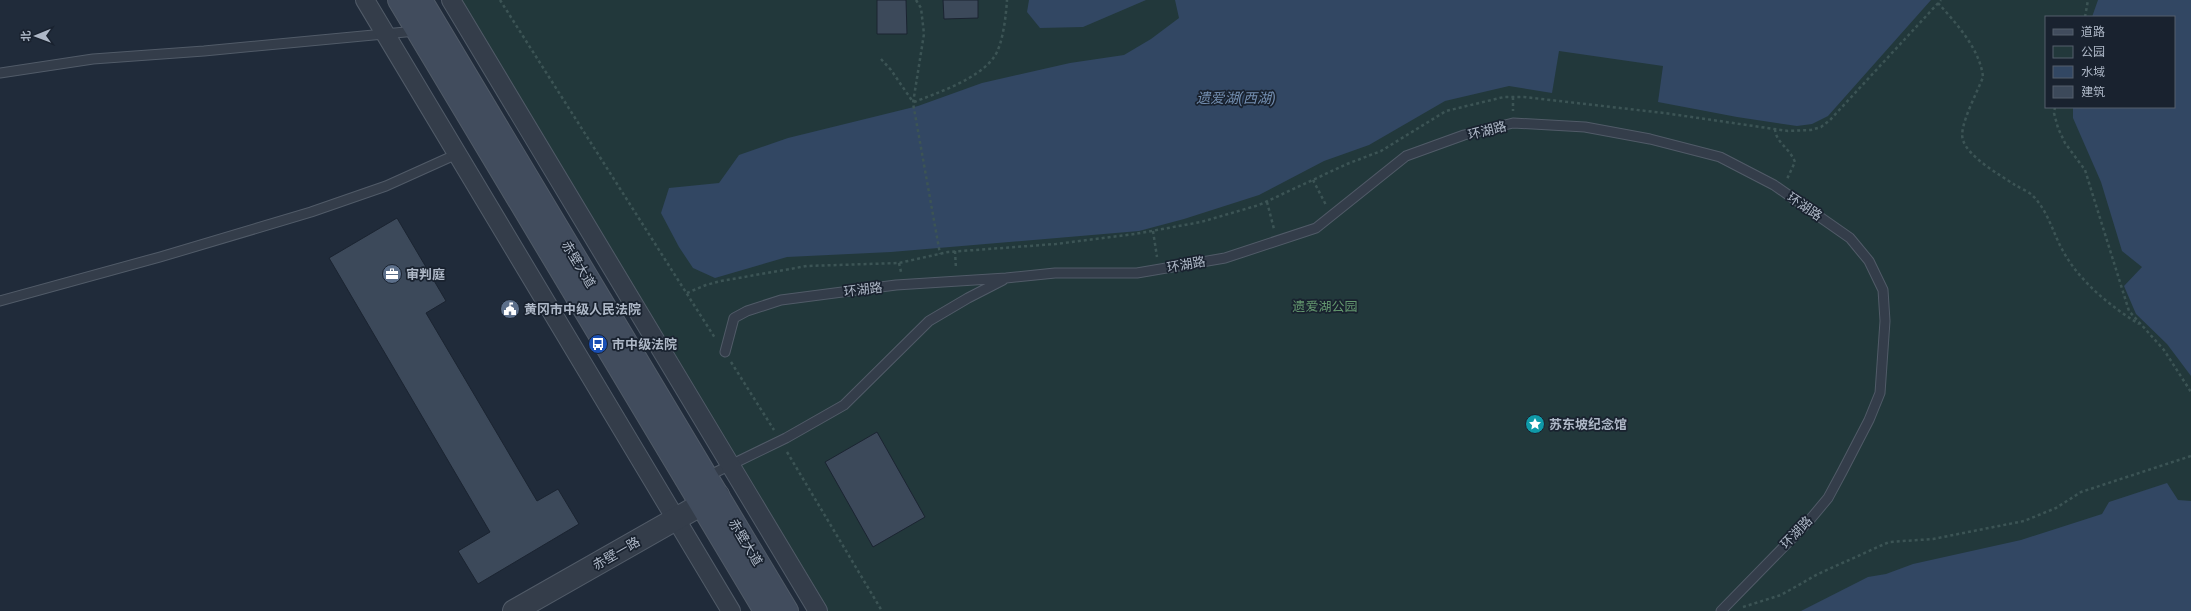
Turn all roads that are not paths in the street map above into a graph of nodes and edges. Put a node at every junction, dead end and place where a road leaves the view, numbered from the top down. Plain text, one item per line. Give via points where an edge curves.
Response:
1 (365, 0) edge
2 (399, 0) edge
3 (421, 0) edge
4 (451, 0) edge
5 (417, 31) junction
6 (386, 34) junction
7 (0, 72) edge
8 (457, 154) junction
9 (1006, 278) junction
10 (0, 301) edge
11 (724, 352) road end
12 (730, 465) junction
13 (706, 476) junction
14 (709, 500) junction
15 (676, 519) junction
16 (514, 611) edge
17 (731, 611) edge
18 (765, 611) edge
19 (787, 611) edge
20 (818, 611) edge
21 (1721, 611) edge

1 - 6 street
2 - 5 main road, 赤壁大道
3 - 13 main road, 赤壁大道
4 - 12 street
5 - 6 lane
5 - 14 main road, 赤壁大道
6 - 7 lane via 93,59
6 - 8 street
8 - 10 lane via 386,186 311,212
8 - 15 street
9 - 11 lane, 环湖路 via 896,285 781,300 734,318
9 - 12 lane via 929,321 844,404
9 - 21 lane, 环湖路 via 1055,273 1137,273 1224,258 1316,228 1406,156 1464,135 1513,123 1585,127 1650,139 1720,157 1781,190 1850,238 1869,261 1883,290 1885,321 1880,393 1856,447 1828,498
12 - 13 lane
12 - 20 street
13 - 14 main road, 赤壁大道
14 - 15 street, 赤壁一路
14 - 18 main road, 赤壁大道
14 - 19 main road, 赤壁大道
15 - 16 street, 赤壁一路
15 - 17 street

